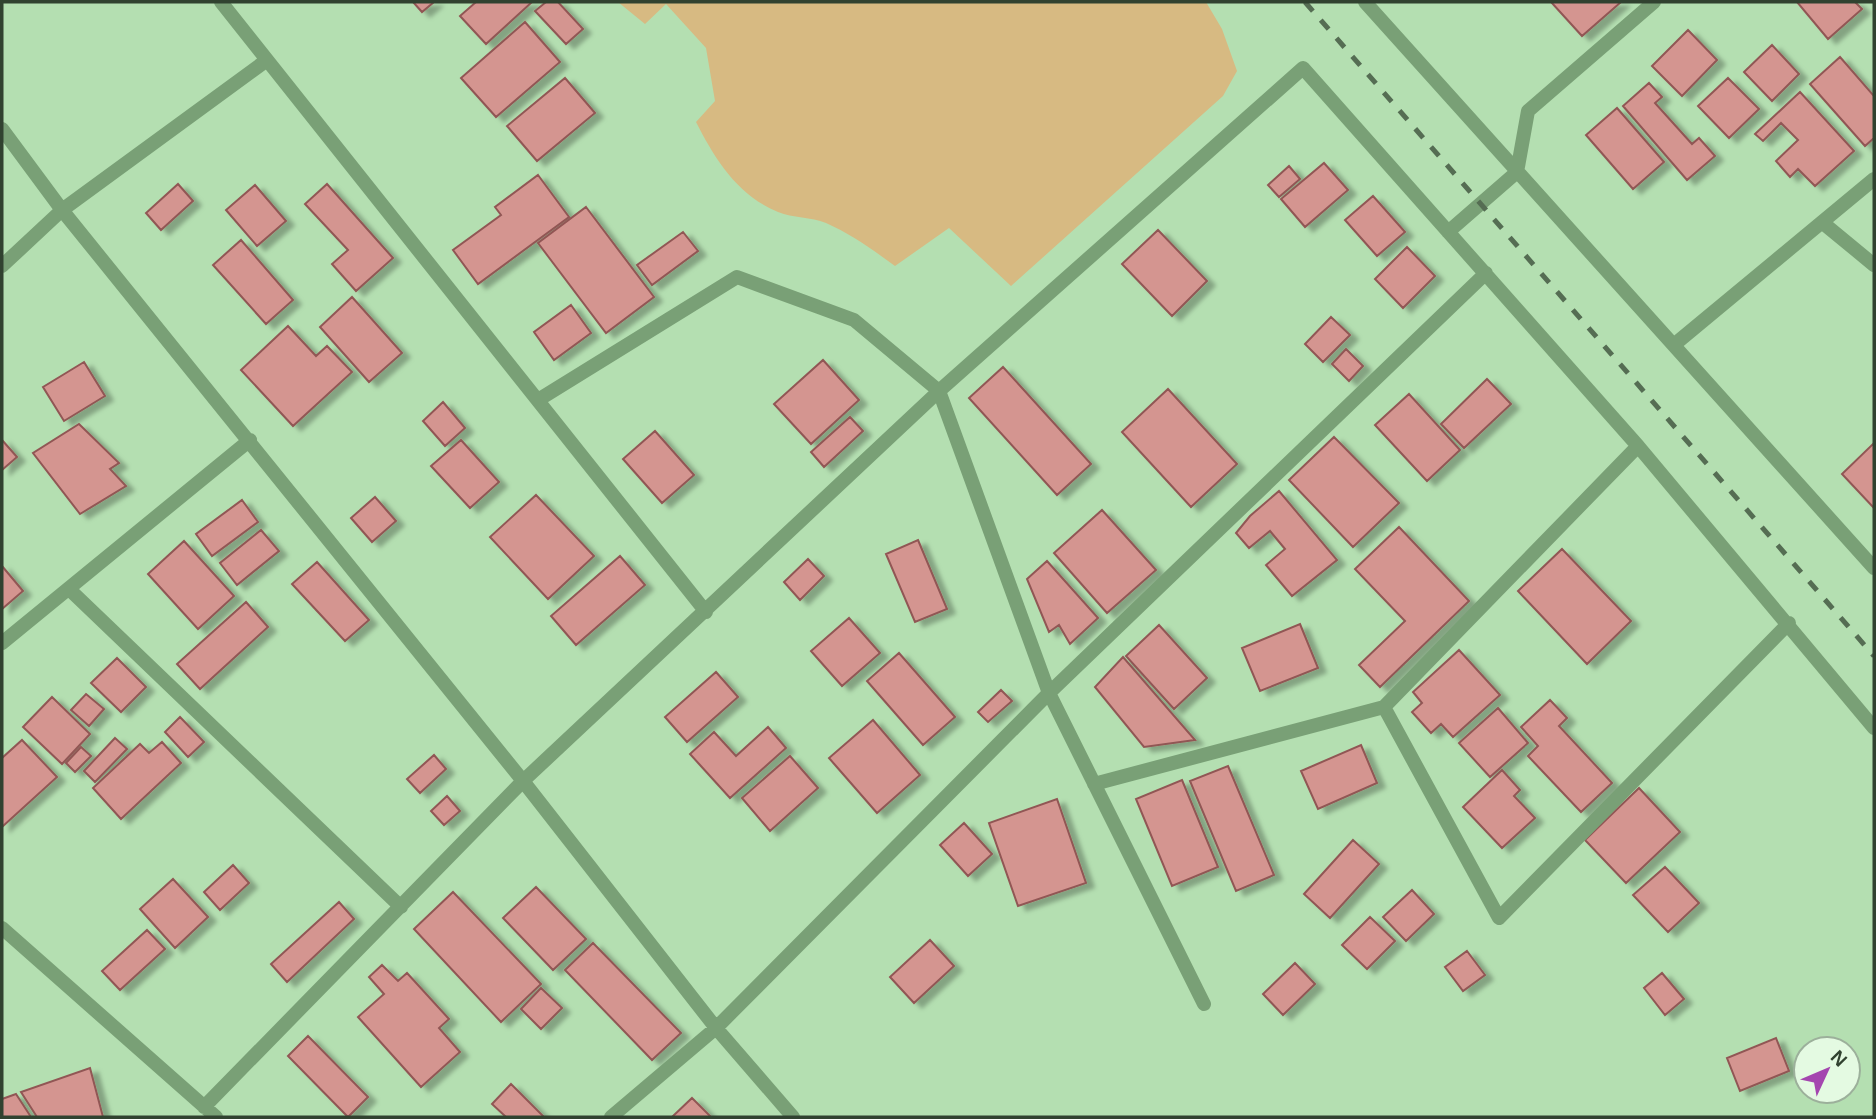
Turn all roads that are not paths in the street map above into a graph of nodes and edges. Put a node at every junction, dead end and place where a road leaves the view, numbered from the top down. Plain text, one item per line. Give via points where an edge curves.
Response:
1 (221, 2) edge
2 (1365, 2) edge
3 (1654, 2) edge
4 (267, 61) junction
5 (2, 129) edge
6 (1517, 172) junction
7 (1874, 179) edge
8 (62, 209) junction
9 (1823, 223) junction
10 (1448, 232) junction
11 (1874, 265) edge
12 (2, 267) edge
13 (1486, 273) junction
14 (1675, 344) junction
15 (939, 391) junction
16 (538, 400) junction
17 (250, 440) junction
18 (1639, 446) junction
19 (1874, 568) edge
20 (70, 590) junction
21 (706, 612) junction
22 (1789, 623) junction
23 (2, 643) edge
24 (1049, 693) junction
25 (1384, 707) junction
26 (1874, 728) edge
27 (523, 781) junction
28 (1094, 784) junction
29 (401, 907) junction
30 (2, 928) edge
31 (1204, 1004) dead end
32 (716, 1028) junction
33 (204, 1107) junction
34 (216, 1117) edge
35 (611, 1117) edge
36 (793, 1117) edge

1 - 4 street
2 - 6 street
3 - 6 street via 1528,111
4 - 8 street
4 - 16 street
5 - 8 street
6 - 10 street
6 - 14 street
7 - 9 street
8 - 12 street
8 - 17 street
9 - 11 street
9 - 14 street
10 - 13 street
10 - 15 street via 1303,68
13 - 18 street
13 - 24 street
14 - 19 street
15 - 16 street via 854,320 737,277
15 - 21 street
15 - 24 street
16 - 21 street
17 - 20 street
17 - 27 street
18 - 22 street
18 - 25 street
20 - 23 street
20 - 29 street
21 - 27 street
22 - 25 street via 1499,918
22 - 26 street
24 - 28 street
24 - 32 street
25 - 28 street
27 - 29 street
27 - 32 street
28 - 31 street
29 - 33 street
30 - 33 street
32 - 35 street
32 - 36 street
33 - 34 street

